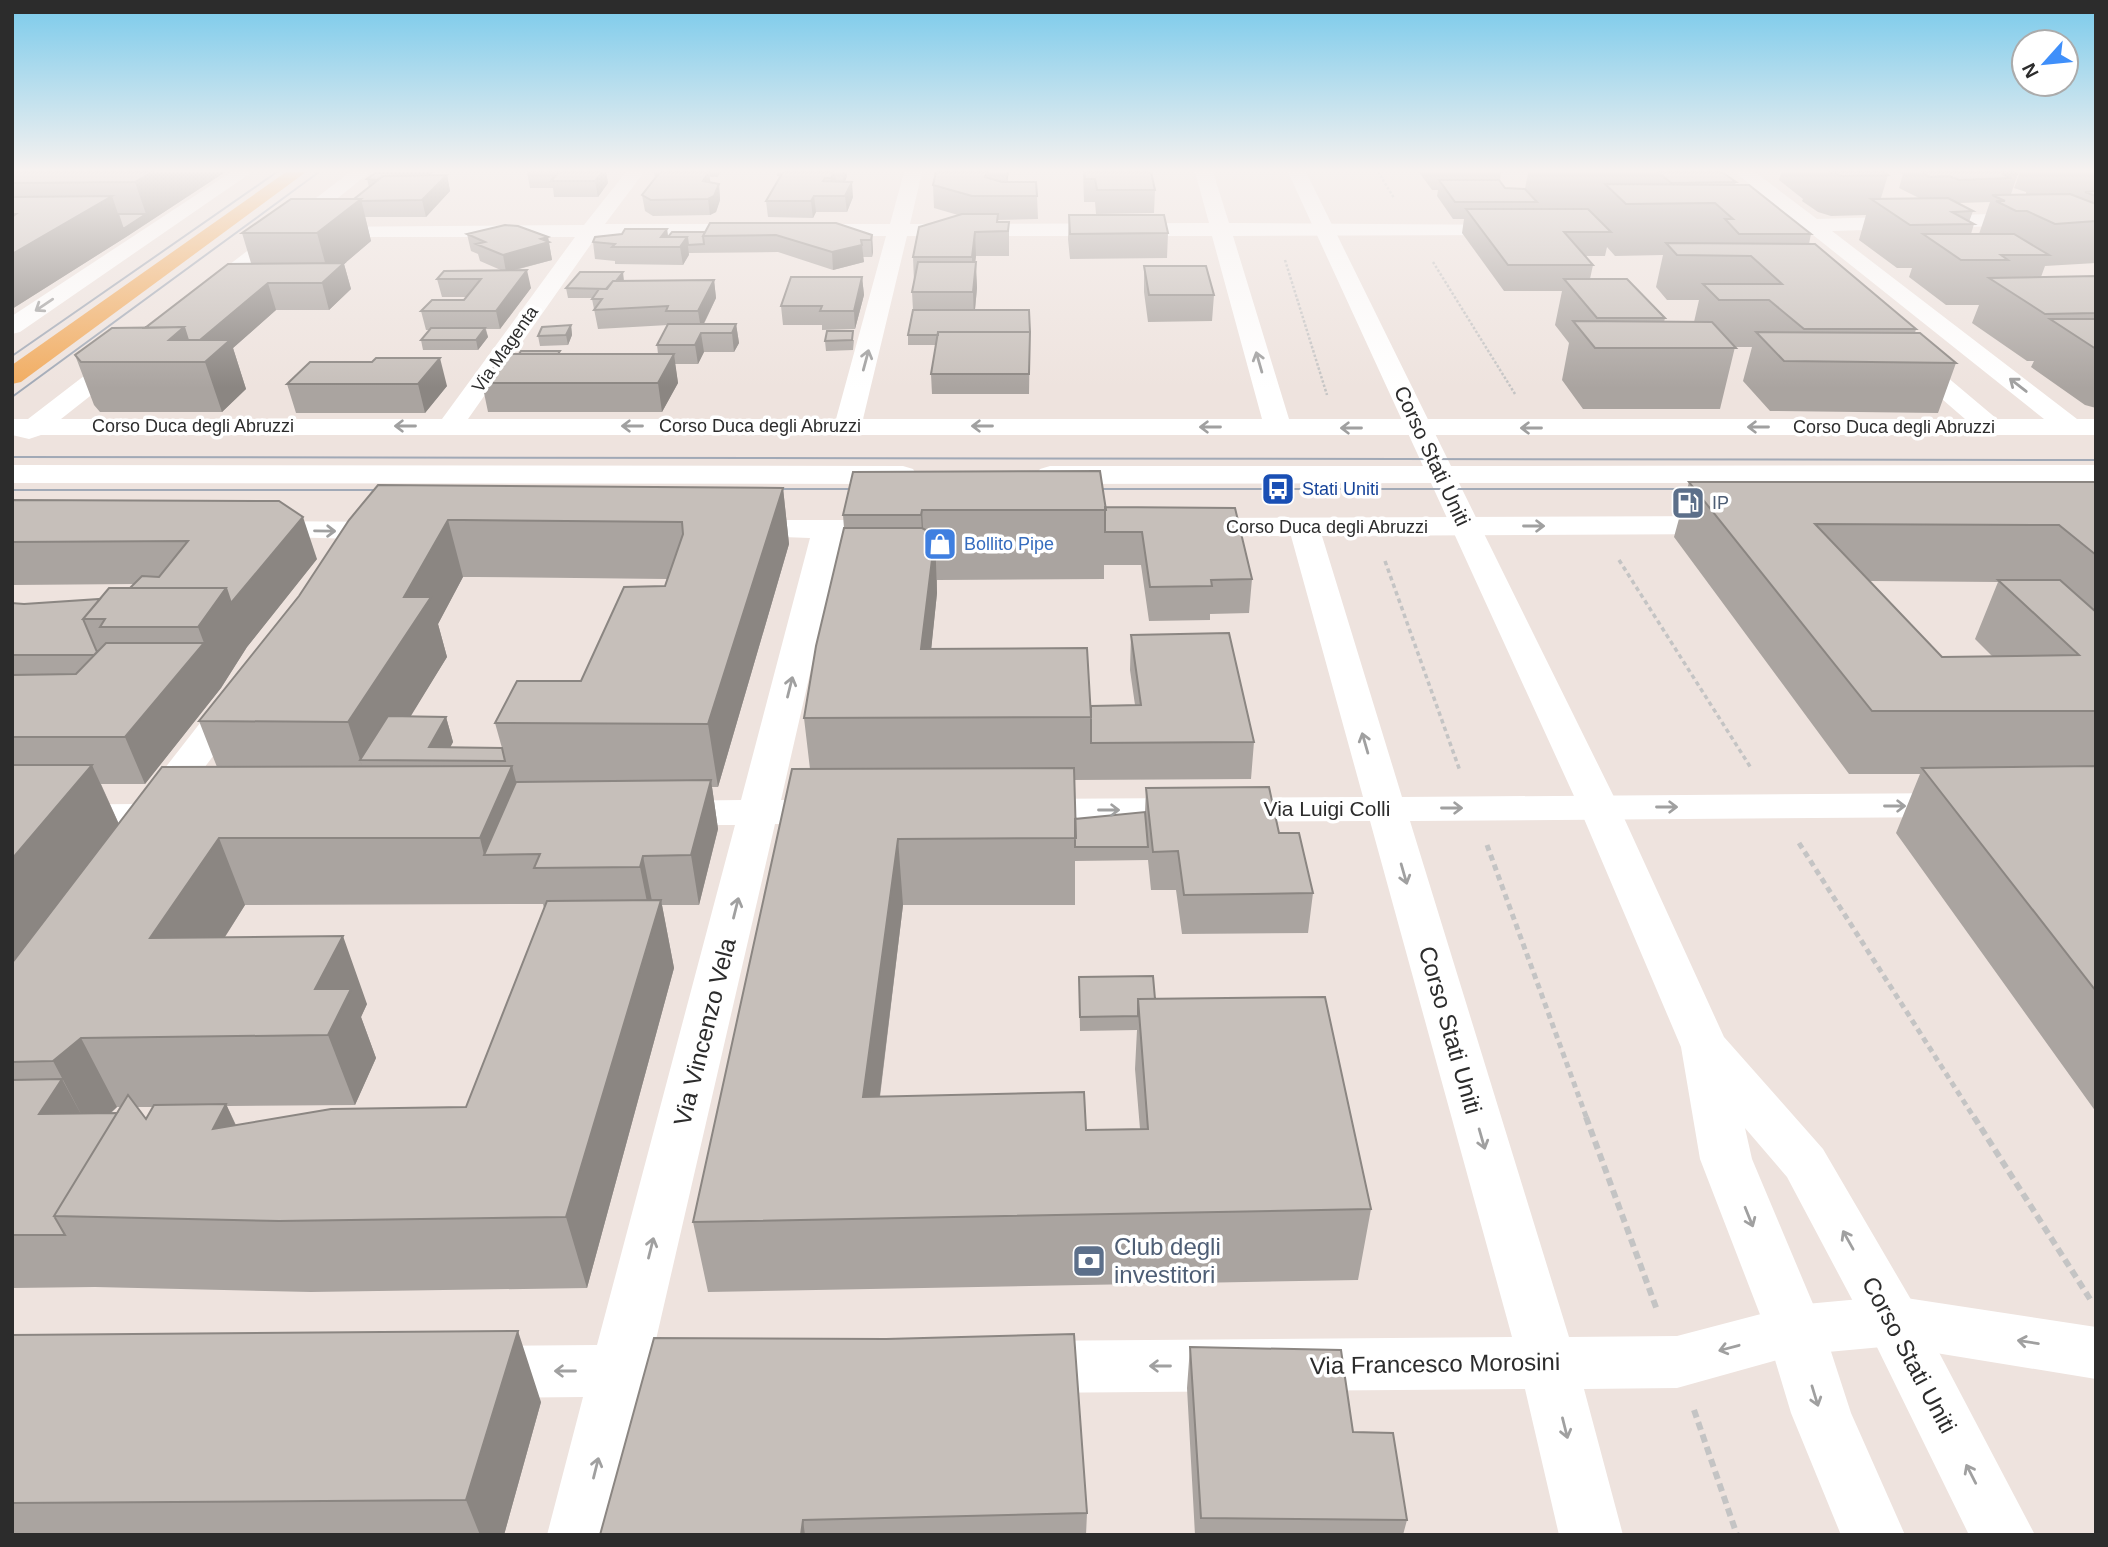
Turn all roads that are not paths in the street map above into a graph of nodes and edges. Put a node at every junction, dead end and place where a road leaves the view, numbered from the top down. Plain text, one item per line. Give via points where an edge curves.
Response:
1 (128, 244) edge
2 (197, 244) edge
3 (269, 244) edge
4 (581, 244) edge
5 (896, 244) edge
6 (1225, 244) edge
7 (1331, 244) edge
8 (1837, 244) edge
9 (188, 307) edge
10 (1930, 317) junction
11 (1968, 317) edge
12 (12, 327) edge
13 (145, 341) edge
14 (1894, 344) edge
15 (12, 377) edge
16 (848, 425) junction
17 (450, 426) junction
18 (23, 427) edge
19 (1990, 427) junction
20 (2084, 427) edge
21 (1278, 428) junction
22 (1419, 428) junction
23 (12, 444) edge
24 (12, 474) edge
25 (2096, 474) edge
26 (926, 475) edge
27 (1024, 475) edge
28 (1441, 475) junction
29 (1763, 525) edge
30 (1465, 526) junction
31 (1159, 527) edge
32 (1304, 527) junction
33 (924, 528) edge
34 (828, 529) junction
35 (231, 530) edge
36 (702, 530) edge
37 (368, 531) junction
38 (424, 531) edge
39 (342, 566) edge
40 (256, 676) edge
41 (1998, 805) edge
42 (1599, 807) junction
43 (1384, 808) junction
44 (982, 811) edge
45 (873, 812) edge
46 (627, 813) edge
47 (760, 813) junction
48 (211, 816) edge
49 (12, 817) edge
50 (136, 832) junction
51 (1705, 1047) junction
52 (1893, 1321) junction
53 (1795, 1330) junction
54 (2096, 1353) edge
55 (1548, 1363) junction
56 (976, 1368) edge
57 (752, 1370) edge
58 (620, 1371) junction
59 (423, 1373) edge
60 (579, 1535) edge
61 (1591, 1535) edge
62 (1873, 1535) edge
63 (2003, 1535) edge

1 -> 12 street
2 - 15 main road
3 - 9 street
4 - 17 street, Via Magenta
16 -> 5 street
21 -> 6 street
7 - 22 street, Corso Stati Uniti
8 - 10 street
10 - 11 street
20 -> 10 street
13 - 18 street
14 - 19 street
16 -> 17 street, Corso Duca degli Abruzzi
21 -> 16 street, Corso Duca degli Abruzzi
17 -> 18 street, Corso Duca degli Abruzzi
18 - 23 street
19 - 20 street, Corso Duca degli Abruzzi
19 -> 22 street, Corso Duca degli Abruzzi
22 -> 21 street, Corso Duca degli Abruzzi
22 - 28 street, Corso Stati Uniti
24 - 26 street
25 - 28 street
27 - 28 street
28 - 30 street, Corso Stati Uniti
30 -> 29 street, Corso Duca degli Abruzzi
30 - 32 street, Corso Duca degli Abruzzi
30 - 42 street, Corso Stati Uniti
31 - 32 street, Corso Duca degli Abruzzi
43 -> 32 street, Corso Stati Uniti
33 - 34 street
34 - 36 street
47 -> 34 street, Via Vincenzo Vela
35 -> 37 street
37 - 38 street
37 - 39 street
40 - 50 street
42 -> 41 street, Via Luigi Colli
43 -> 42 street, Via Luigi Colli
42 - 51 street, Corso Stati Uniti
44 -> 43 street, Via Luigi Colli
43 -> 55 street, Corso Stati Uniti
45 - 47 street
46 - 47 street
58 -> 47 street, Via Vincenzo Vela
48 - 50 street
49 - 50 street
52 -> 51 street, Corso Stati Uniti via 1805,1163
51 -> 53 street, Corso Stati Uniti via 1726,1159
52 - 53 street, Via Francesco Morosini
54 -> 52 street, Via Francesco Morosini
63 -> 52 street, Corso Stati Uniti
53 -> 55 street, Via Francesco Morosini via 1676,1362
53 -> 62 street, Corso Stati Uniti via 1821,1413
55 -> 56 street, Via Francesco Morosini
55 -> 61 street, Corso Stati Uniti
57 - 58 street
58 -> 59 street
60 -> 58 street, Via Vincenzo Vela

